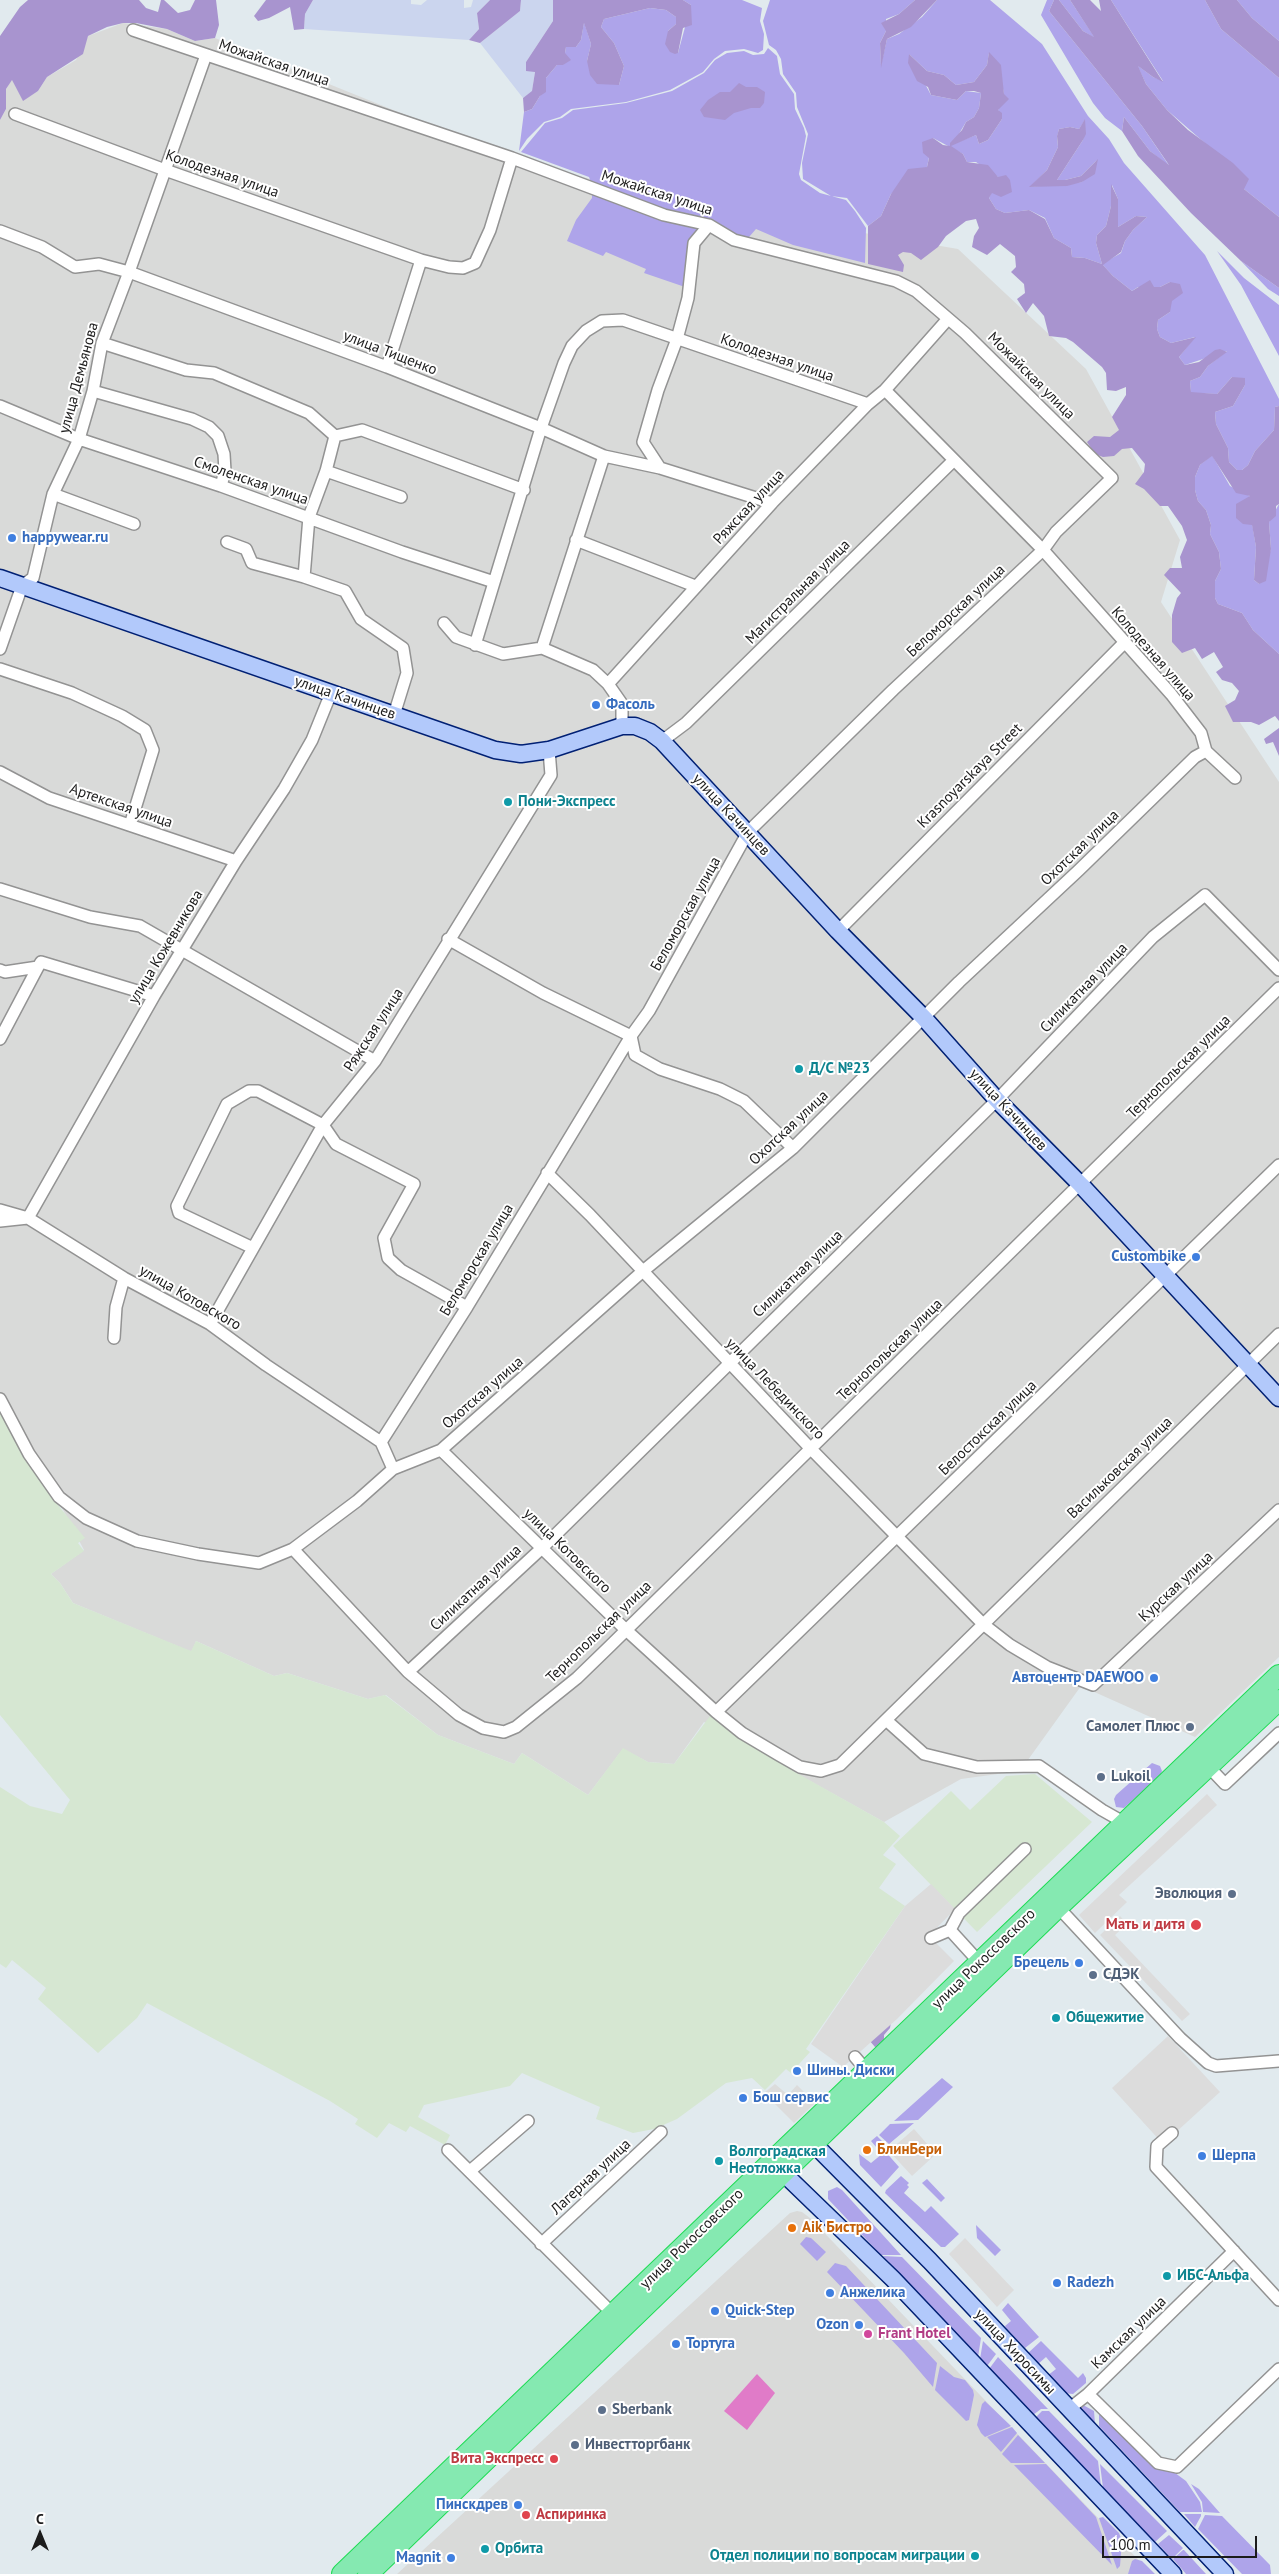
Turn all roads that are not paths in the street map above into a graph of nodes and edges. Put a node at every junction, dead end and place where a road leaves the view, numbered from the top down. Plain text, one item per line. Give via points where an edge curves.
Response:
1 (132, 30) dead end
2 (206, 55) junction
3 (15, 114) dead end
4 (512, 158) junction
5 (165, 170) junction
6 (709, 225) junction
7 (0, 231) edge
8 (421, 260) junction
9 (129, 272) junction
10 (947, 320) junction
11 (678, 340) junction
12 (102, 343) junction
13 (387, 367) junction
14 (885, 390) junction
15 (92, 391) junction
16 (868, 404) junction
17 (0, 406) edge
18 (541, 428) junction
19 (335, 436) junction
20 (79, 439) junction
21 (604, 456) junction
22 (953, 461) junction
23 (660, 468) junction
24 (326, 471) junction
25 (1112, 478) joint
26 (221, 486) junction
27 (524, 490) junction
28 (53, 494) junction
29 (401, 497) dead end
30 (772, 503) junction
31 (309, 517) junction
32 (134, 524) dead end
33 (576, 540) junction
34 (227, 542) dead end
35 (1043, 550) junction
36 (304, 577) junction
37 (0, 578) edge
38 (494, 582) junction
39 (22, 586) junction
40 (695, 586) junction
41 (444, 623) dead end
42 (1124, 643) junction
43 (475, 645) junction
44 (542, 648) junction
45 (0, 649) edge
46 (0, 669) edge
47 (608, 684) junction
48 (331, 693) junction
49 (394, 715) junction
50 (622, 726) junction
51 (662, 741) junction
52 (549, 750) junction
53 (1206, 751) junction
54 (0, 772) edge
55 (1235, 778) dead end
56 (130, 825) junction
57 (748, 832) junction
58 (236, 861) junction
59 (0, 889) edge
60 (838, 931) junction
61 (448, 939) junction
62 (183, 949) junction
63 (38, 967) junction
64 (0, 970) edge
65 (1279, 970) edge
66 (1279, 988) edge
67 (154, 996) junction
68 (924, 1018) junction
69 (631, 1036) junction
70 (0, 1039) edge
71 (375, 1061) junction
72 (997, 1100) junction
73 (323, 1125) junction
74 (793, 1148) junction
75 (1279, 1165) edge
76 (547, 1173) junction
77 (1081, 1185) junction
78 (0, 1210) edge
79 (28, 1218) junction
80 (0, 1221) edge
81 (252, 1248) junction
82 (643, 1271) junction
83 (1165, 1277) junction
84 (124, 1278) junction
85 (467, 1307) junction
86 (210, 1324) junction
87 (1279, 1334) edge
88 (114, 1338) dead end
89 (728, 1362) junction
90 (1247, 1365) junction
91 (0, 1398) edge
92 (1279, 1398) edge
93 (381, 1442) junction
94 (811, 1449) junction
95 (441, 1450) junction
96 (393, 1469) junction
97 (1279, 1510) edge
98 (896, 1537) junction
99 (542, 1548) junction
100 (293, 1549) junction
101 (983, 1624) junction
102 (625, 1629) junction
103 (408, 1672) junction
104 (1279, 1674) edge
105 (1279, 1700) edge
106 (716, 1712) junction
107 (886, 1720) junction
108 (1279, 1733) edge
109 (1208, 1766) junction
110 (1126, 1823) junction
111 (1025, 1849) dead end
112 (1058, 1906) junction
113 (950, 1930) junction
114 (931, 1938) dead end
115 (980, 1963) junction
116 (1279, 2061) edge
117 (528, 2121) dead end
118 (661, 2132) dead end
119 (1172, 2133) dead end
120 (809, 2138) junction
121 (448, 2150) dead end
122 (778, 2168) junction
123 (470, 2171) junction
124 (541, 2244) junction
125 (1234, 2251) junction
126 (1279, 2300) edge
127 (613, 2314) junction
128 (1279, 2369) edge
129 (1088, 2394) junction
130 (1069, 2409) junction
131 (342, 2574) edge
132 (368, 2574) edge
133 (1173, 2574) edge
134 (1225, 2574) edge

1 - 2 street, Можайская улица
2 - 4 street, Можайская улица
2 - 5 street, улица Демьянова
3 - 5 street, Колодезная улица
4 - 6 street, Можайская улица via 664,215
4 - 8 street, Колодезная улица via 490,230 475,263 463,268
5 - 8 street, Колодезная улица
5 - 9 street, улица Демьянова
6 - 10 street, Можайская улица via 734,240 896,281 916,291
6 - 11 street via 694,243 688,298
7 - 9 street, улица Тищенко via 42,247 75,267 99,264
8 - 13 street
9 - 12 street, улица Демьянова
9 - 13 street, улица Тищенко
10 - 14 street, Ряжская улица
10 - 25 street, Можайская улица via 965,333
11 - 16 street, Колодезная улица
11 - 18 street, Колодезная улица via 622,320 602,321 586,331 572,346
11 - 23 street via 658,390 643,442
12 - 15 street, улица Демьянова
12 - 19 street via 186,370 214,373 309,413
13 - 18 street, улица Тищенко
14 - 16 street, Ряжская улица
14 - 22 street, Колодезная улица
15 - 20 street, улица Демьянова
15 - 26 street via 192,419 209,427 218,436 224,454 225,471
16 - 30 street, Ряжская улица
17 - 20 street, Смоленская улица
18 - 21 street, улица Тищенко
18 - 27 street, Колодезная улица
19 - 24 street
19 - 27 street via 362,430
20 - 26 street, Смоленская улица
20 - 28 street, улица Демьянова
21 - 23 street, улица Тищенко
21 - 33 street
22 - 35 street, Колодезная улица
22 - 51 street, Магистральная улица via 686,723
23 - 30 street, улица Тищенко
24 - 29 street
24 - 31 street
25 - 35 street, Беломорская улица via 1056,532
26 - 31 street, Смоленская улица
27 - 38 street, Колодезная улица
28 - 32 street
28 - 39 street, улица Демьянова via 33,578
30 - 40 street, Ряжская улица
31 - 36 street
31 - 38 street, Смоленская улица
33 - 40 street
33 - 44 street
34 - 36 street via 246,549 252,563
35 - 42 street, Колодезная улица
35 - 57 street, Беломорская улица
36 - 49 street via 345,591 361,619 403,648 407,673
37 - 39 main road, улица Качинцев
38 - 43 street, Колодезная улица
39 - 45 street, улица Демьянова
39 - 48 main road, улица Качинцев
40 - 47 street, Ряжская улица
41 - 43 street via 456,637
42 - 53 street, Колодезная улица via 1201,733
42 - 60 street, Krasnoyarskaya Street
43 - 44 street via 503,654
44 - 47 street via 593,670
46 - 56 street via 72,693 145,730 153,750
47 - 50 street via 622,704
48 - 49 main road, улица Качинцев
48 - 58 street, улица Кожевникова via 298,765
49 - 52 main road, улица Качинцев via 495,750 521,754
50 - 51 main road, улица Качинцев via 635,726
50 - 52 main road, улица Качинцев
51 - 57 main road, улица Качинцев
52 - 61 street, Ряжская улица via 551,775
53 - 55 street, Колодезная улица
53 - 68 street, Охотская улица via 1194,757
54 - 56 street, Артекская улица via 49,798
56 - 58 street, Артекская улица
57 - 60 main road, улица Качинцев
57 - 69 street, Беломорская улица via 649,1011
58 - 62 street, улица Кожевникова
59 - 62 street via 90,917 140,926
60 - 68 main road, улица Качинцев
61 - 69 street via 543,993
61 - 71 street, Ряжская улица
62 - 67 street, улица Кожевникова
62 - 71 street
63 - 64 street
63 - 67 street via 41,962
63 - 70 street
65 - 72 street, Силикатная улица via 1205,894 1153,937
66 - 77 street, Тернопольская улица
67 - 79 street, улица Кожевникова
68 - 72 main road, улица Качинцев
68 - 74 street, Охотская улица
69 - 74 street via 635,1055 660,1069 720,1089 744,1101
69 - 76 street, Беломорская улица
71 - 73 street, Ряжская улица
72 - 77 main road, улица Качинцев
72 - 89 street, Силикатная улица
73 - 81 street, Ряжская улица
73 - 81 street via 258,1091 249,1091 227,1104 177,1206 179,1213
73 - 85 street via 336,1144 414,1184 384,1238 388,1258 401,1270
74 - 82 street, Охотская улица
75 - 83 street, Белостокская улица
76 - 82 street, улица Лебединского
76 - 85 street, Беломорская улица
77 - 83 main road, улица Качинцев
77 - 94 street, Тернопольская улица
78 - 79 street, улица Котовского
79 - 80 street
79 - 84 street, улица Котовского
81 - 86 street, Ряжская улица
82 - 89 street, улица Лебединского
82 - 95 street, Охотская улица
83 - 90 main road, улица Качинцев
83 - 98 street, Белостокская улица
84 - 86 street, улица Котовского
84 - 88 street via 116,1307
85 - 93 street, Беломорская улица
86 - 93 street, улица Котовского
87 - 90 street, Васильковская улица
89 - 94 street, улица Лебединского
89 - 99 street, Силикатная улица
90 - 92 main road, улица Качинцев
90 - 101 street, Васильковская улица
91 - 100 street via 29,1454 59,1497 86,1518 137,1541 207,1556 259,1563
93 - 96 street
94 - 98 street, улица Лебединского
94 - 102 street, Тернопольская улица
95 - 96 street
95 - 99 street, улица Котовского
96 - 100 street
97 - 101 street, Курская улица via 1094,1686 1047,1666 1010,1645
98 - 101 street, улица Лебединского
98 - 106 street, Белостокская улица
99 - 102 street, улица Котовского
99 - 103 street, Силикатная улица
100 - 103 street
101 - 107 street, улица Котовского
102 - 103 street, Тернопольская улица via 576,1678 516,1727 504,1732 483,1728 459,1715
102 - 106 street, улица Котовского
104 - 110 highway, улица Рокоссовского
105 - 109 highway, улица Рокоссовского
106 - 107 street, улица Котовского via 742,1733 800,1768 820,1771 840,1765
107 - 110 street via 924,1754 977,1767 1038,1766
108 - 109 street via 1225,1784
109 - 112 highway, улица Рокоссовского
110 - 115 highway, улица Рокоссовского
111 - 113 street via 959,1913
112 - 116 street via 1180,2038 1208,2063 1216,2066
112 - 120 highway, улица Рокоссовского
113 - 114 street
113 - 115 street
115 - 120 highway, улица Рокоссовского via 861,2064
117 - 123 street
118 - 124 street, Лагерная улица
119 - 125 street via 1157,2146 1156,2167
120 - 122 highway, улица Рокоссовского
120 - 130 main road, улица Хиросимы
121 - 123 street
122 - 127 highway, улица Рокоссовского
122 - 132 highway, улица Рокоссовского
122 - 133 main road via 893,2279
123 - 124 street
124 - 127 street
125 - 126 street
125 - 129 street, Камская улица
127 - 131 highway, улица Рокоссовского
128 - 129 street via 1177,2467 1158,2463
129 - 130 street, Камская улица
130 - 134 main road, улица Хиросимы

